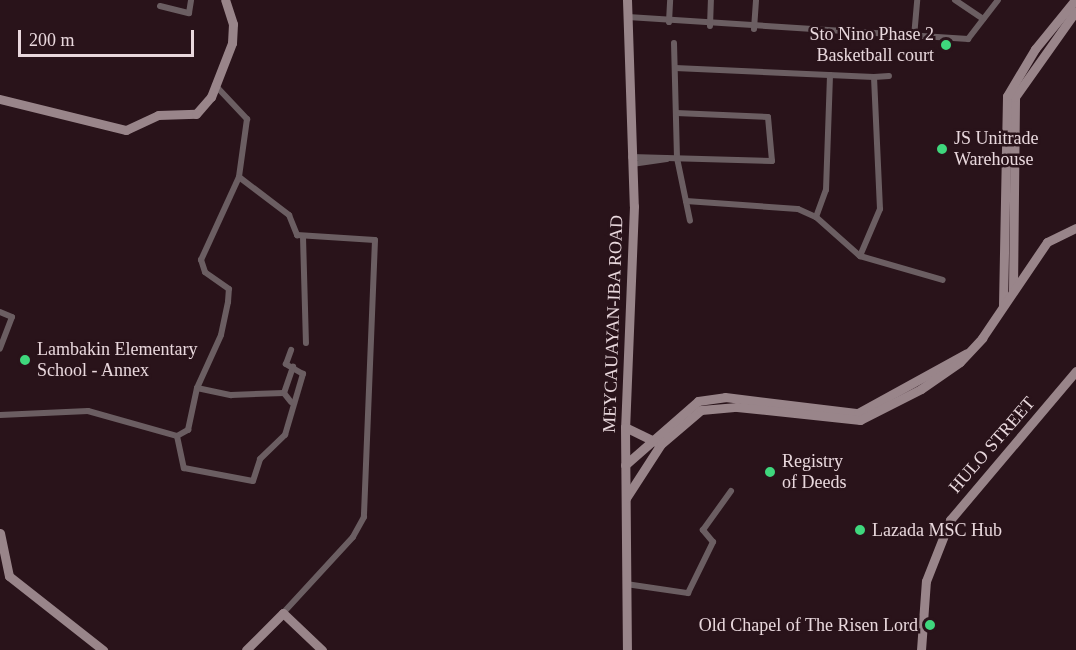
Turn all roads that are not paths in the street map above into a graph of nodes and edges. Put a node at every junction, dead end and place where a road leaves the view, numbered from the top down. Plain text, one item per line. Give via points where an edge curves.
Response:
1 (190, 0) edge
2 (225, 0) edge
3 (627, 0) edge
4 (670, 0) edge
5 (711, 0) edge
6 (756, 0) edge
7 (906, 0) edge
8 (955, 0) edge
9 (998, 0) edge
10 (1075, 0) edge
11 (916, 1) edge
12 (160, 6) dead end
13 (1076, 10) edge
14 (628, 17) junction
15 (983, 19) junction
16 (669, 22) junction
17 (710, 26) junction
18 (754, 29) junction
19 (914, 37) junction
20 (674, 43) dead end
21 (675, 68) junction
22 (830, 75) junction
23 (889, 76) dead end
24 (874, 77) junction
25 (215, 85) junction
26 (1011, 96) junction
27 (0, 99) edge
28 (676, 113) junction
29 (649, 156) junction
30 (677, 158) junction
31 (667, 159) junction
32 (632, 160) junction
33 (649, 164) junction
34 (239, 177) junction
35 (686, 201) junction
36 (816, 217) junction
37 (690, 221) dead end
38 (1076, 228) edge
39 (303, 237) junction
40 (1008, 254) junction
41 (860, 256) junction
42 (1013, 266) junction
43 (1026, 272) junction
44 (943, 280) dead end
45 (1013, 290) junction
46 (1003, 308) junction
47 (0, 312) edge
48 (306, 343) dead end
49 (0, 349) edge
50 (291, 350) dead end
51 (293, 367) junction
52 (1076, 371) edge
53 (197, 388) junction
54 (284, 393) junction
55 (291, 402) junction
56 (0, 416) edge
57 (625, 427) junction
58 (177, 436) junction
59 (657, 442) junction
60 (625, 465) junction
61 (731, 491) dead end
62 (625, 501) junction
63 (0, 533) edge
64 (626, 584) junction
65 (282, 613) junction
66 (104, 650) edge
67 (246, 650) edge
68 (322, 650) edge
69 (627, 650) edge
70 (921, 650) edge

1 - 12 street via 189,13
2 - 25 street via 233,24 232,43
3 - 14 street, MEYCAUAYAN-IBA ROAD
4 - 16 street
5 - 17 street
6 - 18 street
7 - 11 street
8 - 15 street
9 - 15 street
10 - 26 street
11 - 19 street
13 - 26 street
14 - 16 street
14 - 32 street, MEYCAUAYAN-IBA ROAD
15 - 19 street via 968,39
16 - 17 street
17 - 18 street
18 - 19 street
20 - 21 street
21 - 22 street
21 - 28 street
22 - 24 street
22 - 36 street via 826,190
23 - 24 street
24 - 41 street via 880,209
25 - 27 street via 199,112 158,115 126,130
25 - 34 street via 244,112 249,126
26 - 40 street
28 - 30 street
28 - 30 street via 768,117 772,161
29 - 31 street
29 - 32 street
29 - 33 street
30 - 31 street
30 - 35 street
31 - 33 street
32 - 33 street
32 - 57 street, MEYCAUAYAN-IBA ROAD
34 - 39 street via 289,215 296,233
34 - 53 street via 201,260 203,270 229,289 222,335
35 - 36 street via 798,208
35 - 37 street
36 - 41 street
38 - 43 street via 1047,242
39 - 48 street
39 - 65 street via 375,240 369,461 359,530
40 - 42 street
40 - 46 street
41 - 44 street
42 - 43 street
42 - 45 street
43 - 45 street
45 - 46 street
46 - 59 street via 969,352 871,417 848,421 709,407 694,413
47 - 49 street via 12,317
50 - 51 street via 285,362
51 - 54 street
51 - 55 street via 303,374
52 - 70 street, HULO STREET via 950,520 926,581
53 - 54 street via 231,395
53 - 58 street via 190,426
54 - 55 street
55 - 58 street via 285,435 260,459 250,482 184,468
56 - 58 street via 88,411
57 - 59 street
57 - 60 street, MEYCAUAYAN-IBA ROAD
59 - 60 street
59 - 62 street
60 - 62 street, MEYCAUAYAN-IBA ROAD
61 - 64 street via 703,530 713,542 688,593
62 - 64 street, MEYCAUAYAN-IBA ROAD
63 - 66 street via 9,576
64 - 69 street, MEYCAUAYAN-IBA ROAD
65 - 67 street
65 - 68 street

